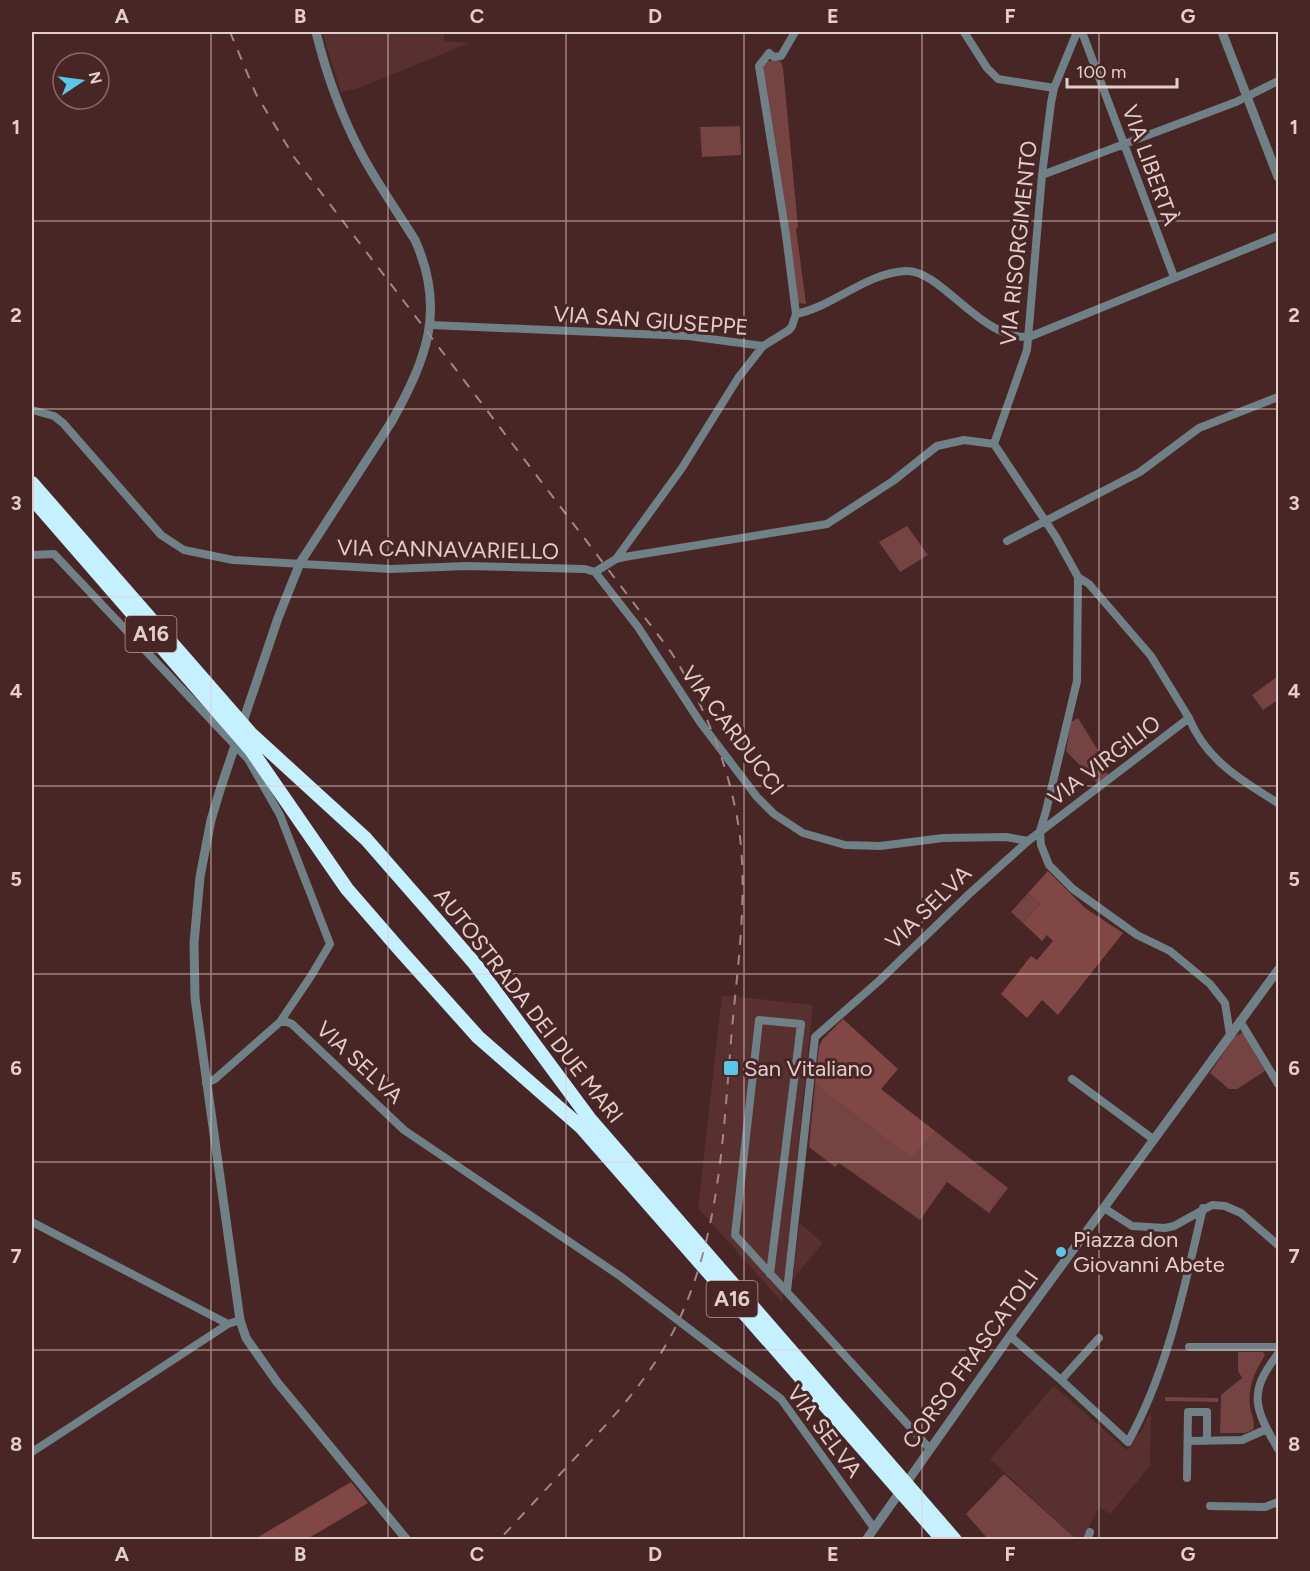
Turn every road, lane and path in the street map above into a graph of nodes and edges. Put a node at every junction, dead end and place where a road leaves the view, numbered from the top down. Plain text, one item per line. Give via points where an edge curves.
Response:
1 (316, 32) edge
2 (795, 32) edge
3 (964, 32) edge
4 (1077, 32) edge
5 (1082, 32) edge
6 (1222, 32) edge
7 (1278, 81) edge
8 (1054, 88) junction
9 (1246, 96) junction
10 (1125, 143) junction
11 (1042, 175) junction
12 (1278, 177) edge
13 (1278, 236) edge
14 (1174, 277) junction
15 (796, 314) junction
16 (431, 325) junction
17 (1029, 337) junction
18 (763, 346) junction
19 (1278, 397) edge
20 (32, 410) edge
21 (994, 444) junction
22 (32, 483) edge
23 (32, 498) edge
24 (1045, 520) junction
25 (1007, 540) dead end
26 (32, 555) edge
27 (616, 559) junction
28 (300, 563) junction
29 (595, 572) junction
30 (1078, 577) junction
31 (1190, 718) junction
32 (1278, 803) edge
33 (1040, 831) junction
34 (1028, 840) junction
35 (1278, 970) edge
36 (1240, 1021) junction
37 (280, 1022) junction
38 (1229, 1036) junction
39 (1072, 1079) dead end
40 (206, 1083) junction
41 (1278, 1084) edge
42 (1153, 1139) junction
43 (1104, 1208) junction
44 (1203, 1208) junction
45 (32, 1222) edge
46 (1278, 1245) edge
47 (770, 1274) junction
48 (787, 1291) junction
49 (240, 1320) junction
50 (228, 1324) junction
51 (1010, 1336) junction
52 (1100, 1338) dead end
53 (1189, 1347) dead end
54 (1278, 1347) edge
55 (1278, 1354) edge
56 (1061, 1380) junction
57 (1267, 1429) junction
58 (1188, 1441) junction
59 (1207, 1441) junction
60 (930, 1449) junction
61 (1278, 1449) edge
62 (32, 1452) edge
63 (892, 1474) junction
64 (1187, 1478) dead end
65 (914, 1499) junction
66 (1278, 1502) edge
67 (1210, 1506) dead end
68 (874, 1528) junction
69 (407, 1539) edge
70 (867, 1539) edge
71 (943, 1539) edge
72 (955, 1539) edge

1 - 16 street via 337,101 362,155 422,254 430,285
2 - 15 street via 781,56 769,53 759,66
3 - 8 street via 998,80
4 - 8 street, VIA RISORGIMENTO
5 - 10 street, VIA LIBERTÀ
6 - 9 street
7 - 9 street
8 - 11 street, VIA RISORGIMENTO
9 - 10 street
9 - 12 street
10 - 11 street
10 - 14 street, VIA LIBERTÀ
11 - 17 street, VIA RISORGIMENTO
13 - 14 street
14 - 17 street
15 - 17 street via 823,306 870,280 908,271 932,281 984,322 1006,334
15 - 18 street, VIA SAN GIUSEPPE via 789,330
16 - 18 street, VIA SAN GIUSEPPE via 688,336
16 - 28 street via 402,404
17 - 21 street, VIA RISORGIMENTO
18 - 27 street
19 - 24 street via 1198,428 1140,472
20 - 28 street, VIA CANNAVARIELLO via 63,423 161,535 184,550 233,560
21 - 24 street
21 - 27 street via 964,440 937,446 893,481 827,524
22 - 63 highway, AUTOSTRADA DEI DUE MARI / A16 via 251,734 366,839 475,964 589,1118
23 - 63 highway, AUTOSTRADA DEI DUE MARI / A16 via 251,750 347,889 444,1001 478,1037 580,1127
24 - 25 street
24 - 30 street
26 - 37 street via 54,554 248,759 280,814 330,944
27 - 29 street
28 - 29 street, VIA CANNAVARIELLO via 392,569 522,567
28 - 40 street via 252,695 205,848 194,933 195,998
29 - 34 street, VIA CARDUCCI via 757,797 803,833 845,845 880,846 943,838
30 - 31 street via 1089,584 1138,640
30 - 33 street via 1077,681
31 - 32 street via 1216,761
31 - 33 street, VIA VIRGILIO
33 - 34 street, VIA SELVA
33 - 38 street via 1049,865 1073,889 1137,935 1170,951 1210,984 1224,1003
34 - 48 street, VIA SELVA via 815,1037
35 - 36 street, CORSO FRASCATOLI
36 - 38 street, CORSO FRASCATOLI
36 - 41 street
37 - 40 street
37 - 68 street, VIA SELVA via 292,1024 404,1130 620,1276 781,1399
38 - 42 street, CORSO FRASCATOLI
39 - 42 street
40 - 49 street
42 - 43 street, CORSO FRASCATOLI
43 - 44 street via 1132,1226 1165,1228
43 - 51 street, CORSO FRASCATOLI
44 - 46 street via 1218,1205 1236,1210
44 - 56 street via 1167,1350 1128,1442
45 - 50 street
47 - 47 street via 735,1235 759,1020 801,1024
47 - 48 street
48 - 60 street
49 - 50 street
49 - 69 street via 246,1338 277,1383
50 - 62 street
51 - 56 street
51 - 60 street, CORSO FRASCATOLI
52 - 56 street
53 - 54 street
55 - 57 street via 1266,1371 1257,1398 1259,1414
57 - 59 street via 1242,1440
57 - 61 street
58 - 59 street
58 - 59 street via 1188,1412 1207,1412
58 - 64 street
60 - 68 street, CORSO FRASCATOLI
63 - 65 highway, AUTOSTRADA DEI DUE MARI / A16
65 - 71 highway, AUTOSTRADA DEI DUE MARI / A16
65 - 72 highway, AUTOSTRADA DEI DUE MARI / A16
66 - 67 street via 1258,1507
68 - 70 street, CORSO FRASCATOLI

